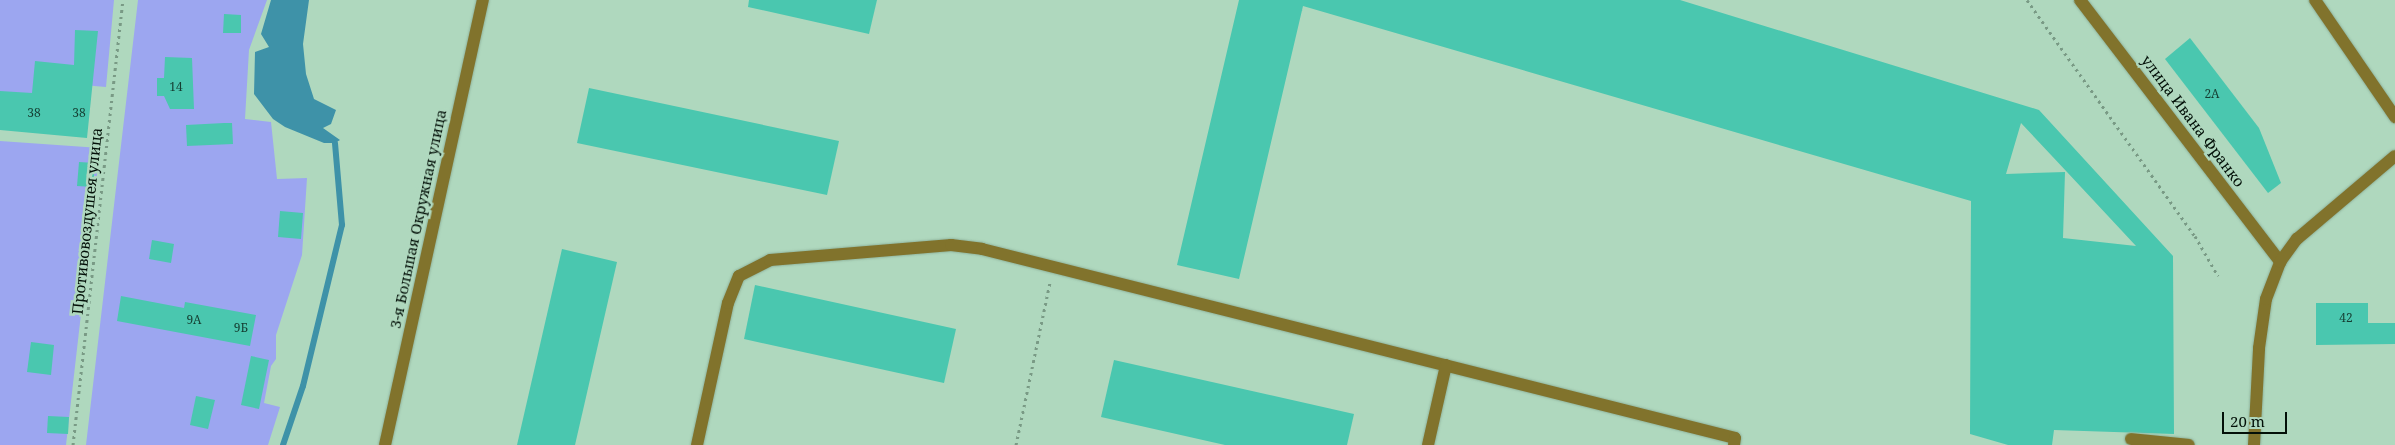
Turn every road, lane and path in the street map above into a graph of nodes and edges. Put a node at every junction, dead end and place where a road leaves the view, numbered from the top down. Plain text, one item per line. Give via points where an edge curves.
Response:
1 (123, 0) edge
2 (482, 0) edge
3 (2027, 0) edge
4 (2080, 0) edge
5 (2315, 0) edge
6 (2395, 117) edge
7 (2395, 156) edge
8 (2280, 262) junction
9 (1053, 267) junction
10 (2218, 276) dead end
11 (1446, 366) junction
12 (2131, 439) dead end
13 (73, 445) edge
14 (385, 445) edge
15 (697, 445) edge
16 (1016, 445) edge
17 (1428, 445) edge
18 (1734, 445) edge
19 (2189, 445) edge
20 (2254, 445) edge

1 - 13 path, Противовоздушея улица
2 - 14 street, 3-я Большая Окружная улица
3 - 10 path via 2195,236
4 - 8 street, улица Ивана Франко
5 - 6 street
7 - 8 street via 2297,238
8 - 20 street via 2266,300 2259,348
9 - 11 street
9 - 15 street via 951,245 770,260 754,266 739,276 728,303
9 - 16 path
11 - 17 street
11 - 18 street via 1735,438
12 - 19 street

